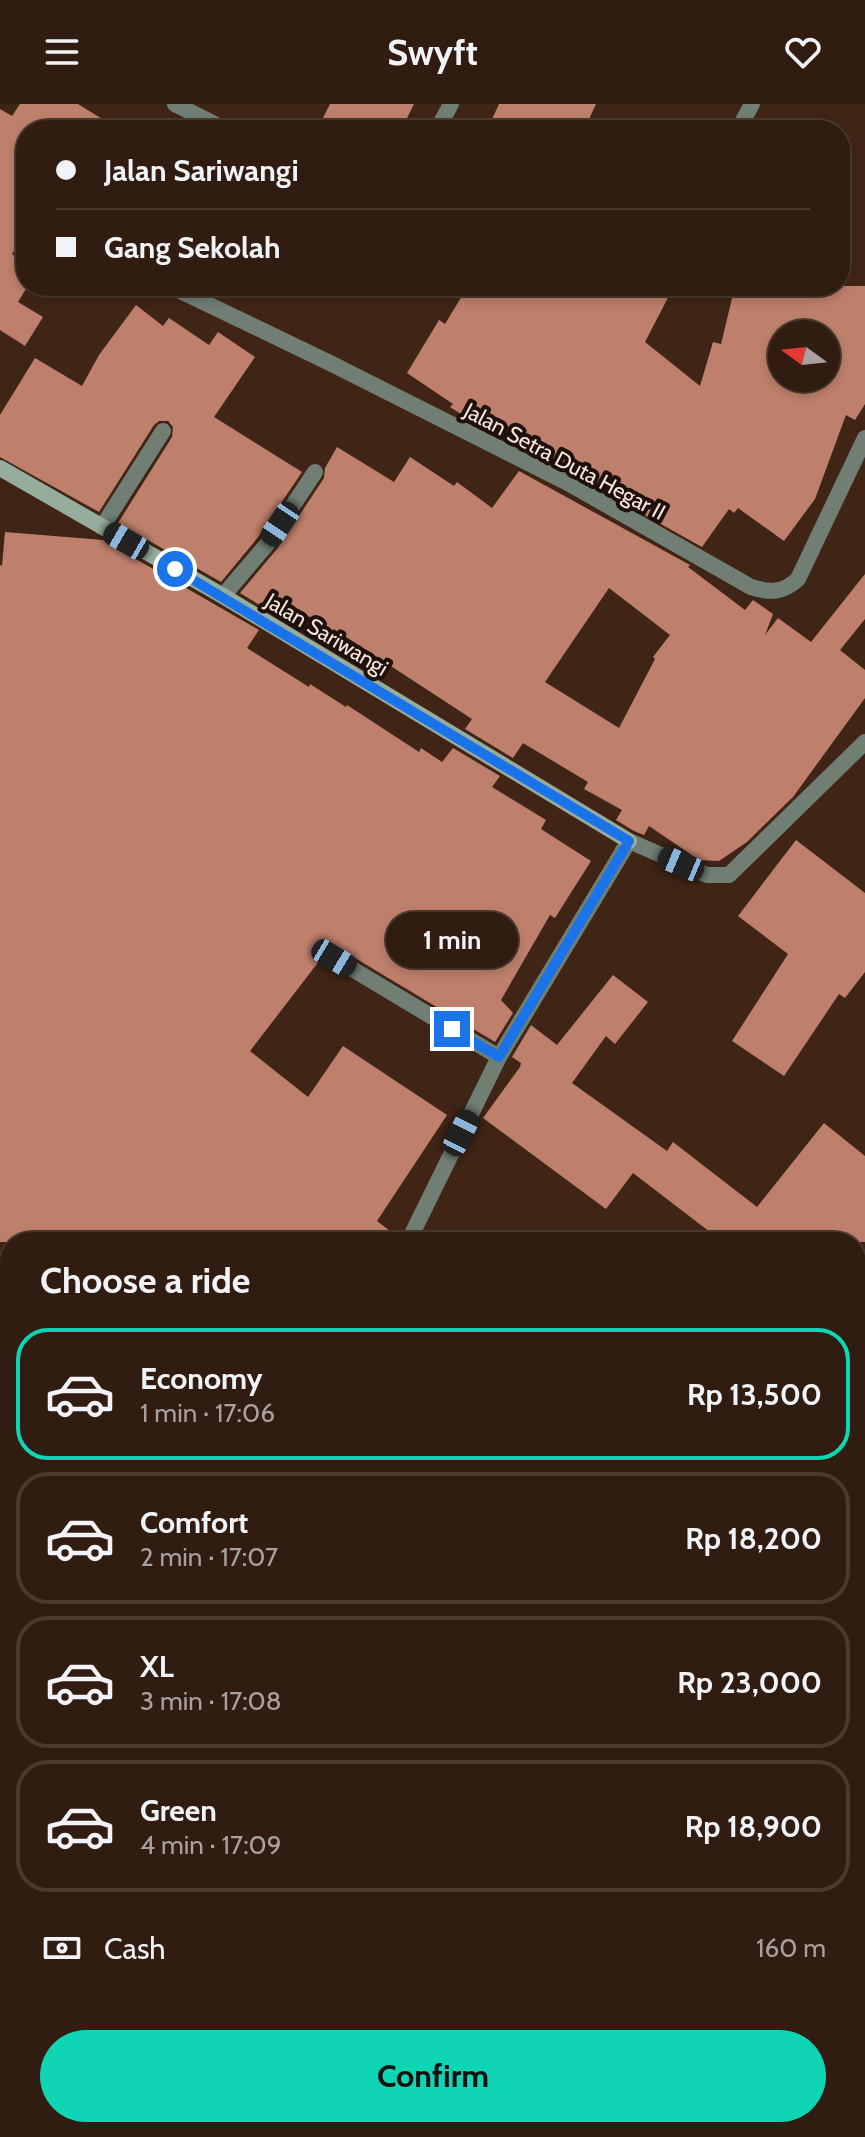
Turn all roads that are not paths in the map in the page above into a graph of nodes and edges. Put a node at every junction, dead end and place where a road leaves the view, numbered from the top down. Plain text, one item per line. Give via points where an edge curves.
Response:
1 (175, 104) edge
2 (206, 120) edge
3 (191, 296) edge
4 (163, 431) dead end
5 (865, 438) edge
6 (0, 468) edge
7 (315, 472) dead end
8 (102, 527) junction
9 (223, 596) junction
10 (865, 742) edge
11 (629, 841) junction
12 (334, 958) dead end
13 (499, 1057) junction
14 (413, 1232) edge

1 - 2 street
3 - 5 street, Jalan Setra Duta Hegar II via 568,483 765,591 788,588 798,579
4 - 8 street
6 - 8 street, Jalan Sariwangi
7 - 9 street via 268,543
8 - 9 street, Jalan Sariwangi
9 - 11 street, Jalan Sariwangi
10 - 11 street via 729,875 707,875
11 - 13 street
12 - 13 street
13 - 14 street

